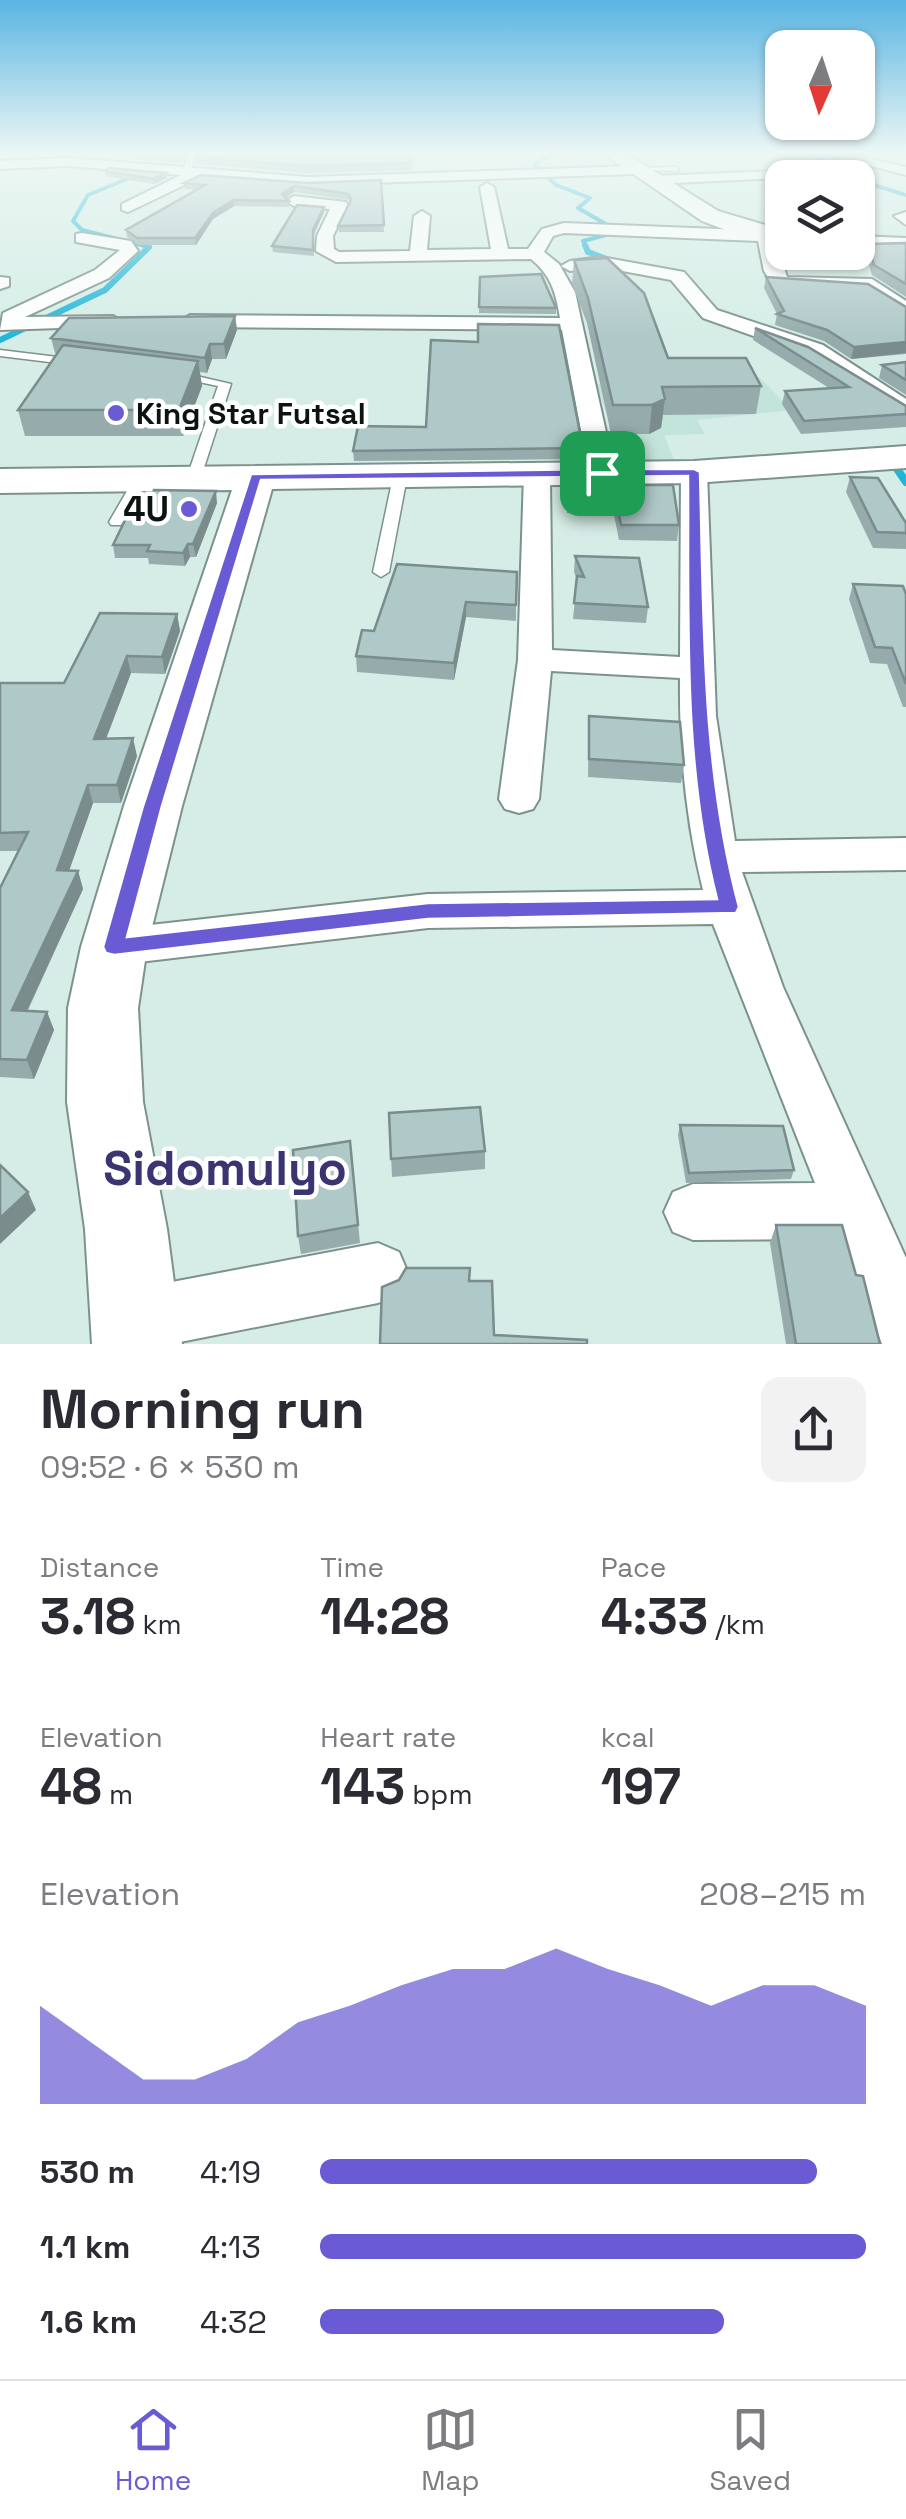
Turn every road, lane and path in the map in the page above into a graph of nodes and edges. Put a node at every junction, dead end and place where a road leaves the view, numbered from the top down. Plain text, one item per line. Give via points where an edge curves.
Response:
1 (337, 214) edge
2 (492, 214) edge
3 (702, 214) edge
4 (422, 216) dead end
5 (656, 230) junction
6 (765, 231) edge
7 (765, 232) edge
8 (82, 238) dead end
9 (875, 243) edge
10 (906, 244) edge
11 (500, 253) junction
12 (535, 254) junction
13 (418, 257) junction
14 (676, 257) junction
15 (627, 261) dead end
16 (553, 268) junction
17 (772, 270) edge
18 (700, 276) dead end
19 (902, 305) edge
20 (165, 321) edge
21 (0, 322) edge
22 (130, 322) edge
23 (574, 324) junction
24 (0, 352) edge
25 (88, 364) edge
26 (890, 366) edge
27 (851, 369) junction
28 (161, 374) edge
29 (906, 410) edge
30 (893, 458) edge
31 (694, 472) junction
32 (602, 473) junction
33 (537, 474) junction
34 (400, 476) junction
35 (194, 477) junction
36 (256, 477) junction
37 (133, 478) junction
38 (0, 482) edge
39 (116, 522) dead end
40 (381, 572) dead end
41 (536, 660) junction
42 (696, 668) junction
43 (519, 799) dead end
44 (906, 854) edge
45 (716, 856) junction
46 (729, 907) junction
47 (114, 947) junction
48 (855, 1211) junction
49 (692, 1212) dead end
50 (378, 1273) dead end
51 (906, 1328) edge
52 (136, 1332) edge

1 - 13 street via 325,236 329,255
2 - 11 street
3 - 6 street
4 - 13 street
5 - 7 street
5 - 12 street via 547,232
5 - 14 street
8 - 21 street via 129,250 102,274
9 - 10 street
11 - 12 street
11 - 13 street
12 - 16 street
14 - 15 street
14 - 18 street
16 - 23 street
16 - 27 street via 601,262 677,276 710,314
17 - 19 street via 780,282 808,284 830,301
20 - 23 street
21 - 22 street
23 - 32 street
24 - 25 lane
26 - 27 street
27 - 29 street
28 - 35 lane via 225,384
30 - 31 street
31 - 32 street
31 - 42 street
32 - 33 street
33 - 34 street
33 - 41 street
34 - 36 street
34 - 40 lane
35 - 36 street
35 - 37 street
36 - 47 street
37 - 38 street
37 - 39 lane via 134,491
41 - 42 street
41 - 43 street
42 - 45 street
44 - 45 street
45 - 46 street
46 - 47 street via 428,911
46 - 48 street
47 - 52 street via 102,1062
48 - 49 street
48 - 51 street
50 - 52 street

